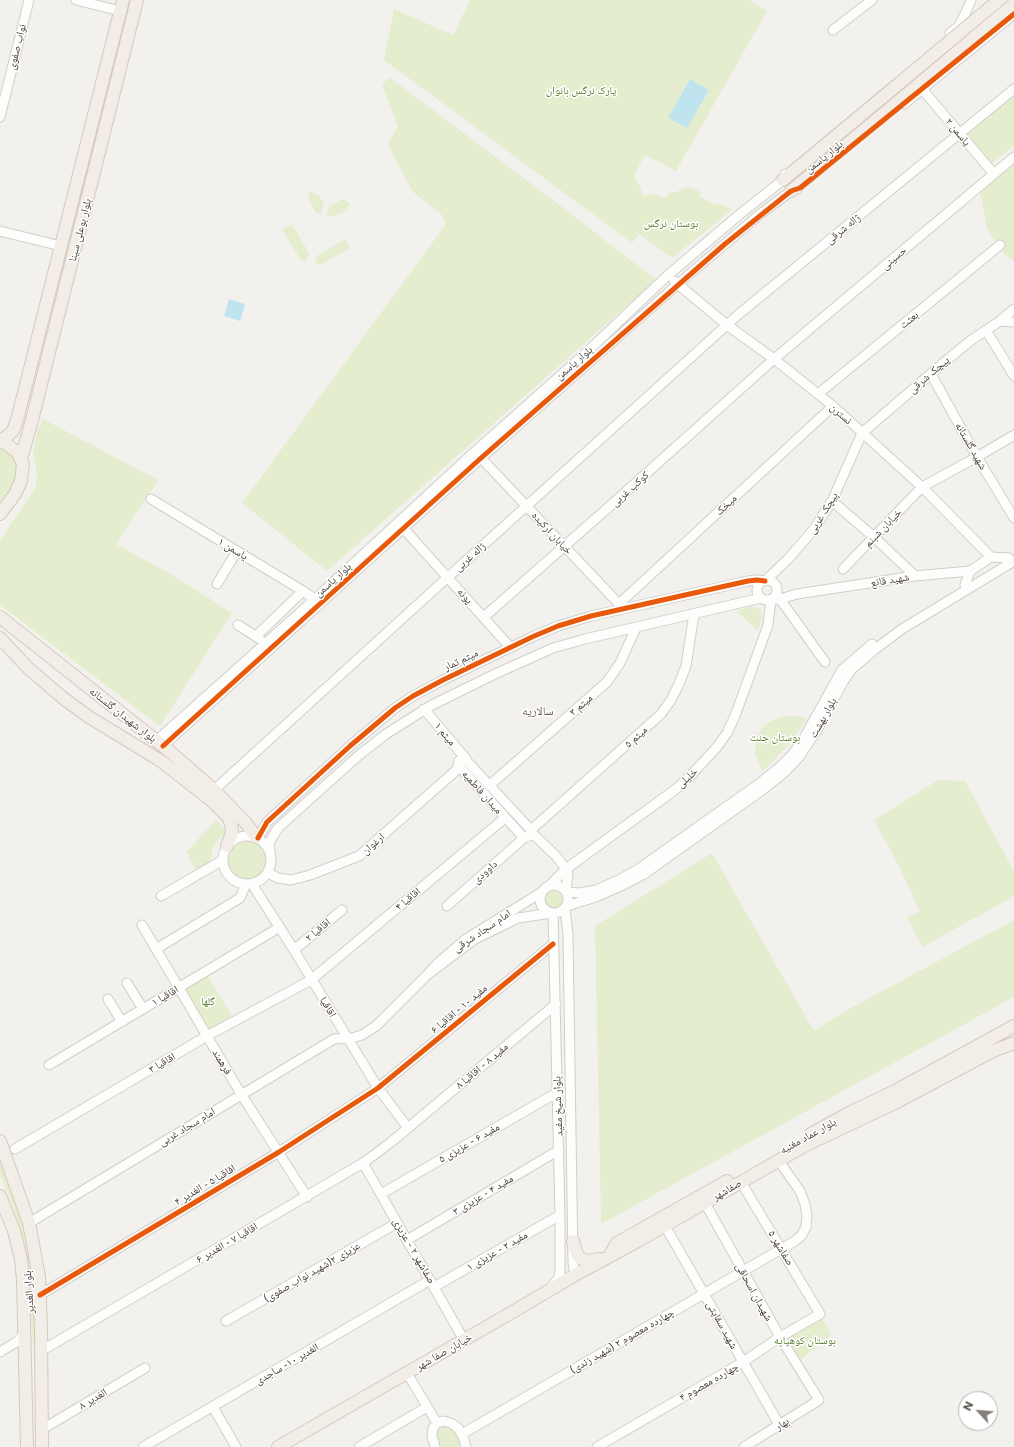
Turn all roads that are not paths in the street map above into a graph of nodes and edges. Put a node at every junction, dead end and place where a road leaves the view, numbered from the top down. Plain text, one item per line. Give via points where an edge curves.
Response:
1 (29, 0) edge
2 (76, 0) edge
3 (137, 0) edge
4 (872, 0) edge
5 (971, 0) edge
6 (999, 0) edge
7 (1014, 4) edge
8 (121, 5) edge
9 (1014, 14) edge
10 (958, 26) junction
11 (833, 30) dead end
12 (994, 31) junction
13 (922, 89) junction
14 (1014, 89) edge
15 (0, 118) edge
16 (960, 134) junction
17 (1014, 157) edge
18 (994, 174) junction
19 (783, 180) junction
20 (791, 191) junction
21 (0, 231) edge
22 (1000, 245) dead end
23 (61, 246) junction
24 (667, 276) junction
25 (678, 284) junction
26 (1014, 309) edge
27 (1000, 321) junction
28 (1014, 322) edge
29 (727, 324) junction
30 (986, 330) junction
31 (774, 359) junction
32 (931, 374) junction
33 (1014, 376) edge
34 (818, 394) junction
35 (833, 406) junction
36 (862, 433) junction
37 (1014, 435) edge
38 (0, 441) edge
39 (977, 457) junction
40 (481, 458) junction
41 (21, 459) junction
42 (922, 487) junction
43 (151, 499) dead end
44 (832, 501) junction
45 (526, 506) junction
46 (0, 514) edge
47 (1014, 518) edge
48 (404, 529) junction
49 (874, 537) junction
50 (564, 546) junction
51 (237, 551) junction
52 (991, 557) junction
53 (1012, 558) edge
54 (843, 569) dead end
55 (970, 570) junction
56 (915, 576) junction
57 (448, 577) junction
58 (771, 580) junction
59 (217, 584) dead end
60 (965, 584) junction
61 (721, 588) junction
62 (303, 591) junction
63 (797, 594) junction
64 (768, 598) junction
65 (318, 602) junction
66 (619, 607) junction
67 (694, 614) junction
68 (484, 617) junction
69 (0, 618) edge
70 (238, 625) dead end
71 (636, 628) junction
72 (256, 636) junction
73 (0, 638) edge
74 (266, 643) junction
75 (510, 647) junction
76 (825, 662) dead end
77 (424, 709) junction
78 (171, 733) junction
79 (160, 744) junction
80 (466, 759) junction
81 (460, 767) junction
82 (490, 785) junction
83 (214, 790) junction
84 (505, 818) junction
85 (529, 834) junction
86 (257, 838) junction
87 (227, 846) junction
88 (270, 850) junction
89 (223, 860) junction
90 (566, 869) junction
91 (268, 873) junction
92 (249, 884) junction
93 (546, 889) junction
94 (566, 892) junction
95 (161, 896) dead end
96 (447, 906) dead end
97 (566, 907) junction
98 (342, 910) dead end
99 (552, 913) junction
100 (142, 925) dead end
101 (280, 927) junction
102 (553, 944) junction
103 (156, 949) junction
104 (294, 950) junction
105 (427, 975) junction
106 (311, 980) junction
107 (127, 983) dead end
108 (178, 988) junction
109 (108, 999) dead end
110 (556, 1004) junction
111 (143, 1009) junction
112 (122, 1022) junction
113 (1014, 1026) edge
114 (207, 1036) junction
115 (346, 1038) junction
116 (1014, 1043) edge
117 (49, 1065) dead end
118 (378, 1088) junction
119 (558, 1092) junction
120 (242, 1094) junction
121 (844, 1126) joint
122 (408, 1128) junction
123 (0, 1142) edge
124 (15, 1149) dead end
125 (560, 1150) junction
126 (279, 1152) junction
127 (779, 1161) junction
128 (363, 1163) junction
129 (741, 1182) junction
130 (381, 1194) junction
131 (0, 1196) edge
132 (307, 1197) junction
133 (705, 1203) junction
134 (4, 1214) edge
135 (560, 1215) junction
136 (397, 1222) junction
137 (29, 1223) junction
138 (665, 1226) junction
139 (407, 1240) junction
140 (573, 1241) junction
141 (782, 1249) junction
142 (610, 1256) junction
143 (573, 1262) junction
144 (560, 1267) junction
145 (743, 1271) junction
146 (575, 1275) junction
147 (432, 1284) junction
148 (546, 1293) junction
149 (705, 1294) junction
150 (40, 1295) junction
151 (820, 1314) joint
152 (226, 1321) dead end
153 (24, 1333) junction
154 (780, 1337) junction
155 (464, 1340) junction
156 (41, 1351) junction
157 (0, 1352) edge
158 (743, 1362) junction
159 (145, 1368) dead end
160 (407, 1373) junction
161 (819, 1400) joint
162 (213, 1406) junction
163 (428, 1407) junction
164 (437, 1423) junction
165 (780, 1426) junction
166 (41, 1430) junction
167 (462, 1434) junction
168 (27, 1447) edge
169 (42, 1447) edge
170 (143, 1447) edge
171 (236, 1447) edge
172 (278, 1447) edge
173 (359, 1447) edge
174 (434, 1447) edge
175 (466, 1447) edge
176 (597, 1447) edge
177 (744, 1447) edge

1 - 15 street, نواب صفوی
2 - 8 street
3 - 41 main road, بلوار بوعلی سینا
4 - 11 street
5 - 10 street, بلوار یاسمن
6 - 19 main road, bridge
7 - 20 main road, bridge
8 - 23 main road, بلوار بوعلی سینا
9 - 12 street, بلوار یاسمن
10 - 12 street via 976,13 994,10 1000,18
10 - 19 street, بلوار یاسمن via 786,172
12 - 13 street, بلوار یاسمن
13 - 16 street, یاسمن ۲
13 - 20 street, بلوار یاسمن via 800,188
14 - 16 street, ژاله شرقی
16 - 18 street, یاسمن ۲
16 - 29 street, ژاله شرقی
17 - 18 street, حسینی
18 - 31 street, حسینی
19 - 24 street, بلوار یاسمن
20 - 25 street, بلوار یاسمن
21 - 23 street
22 - 34 street, بعثت
23 - 38 main road, بلوار بوعلی سینا via 17,420 13,431
24 - 25 street, نسترن
24 - 65 street, بلوار یاسمن via 589,350 471,455
25 - 29 street, نسترن
25 - 40 street, بلوار یاسمن
26 - 27 street, پیچک شرقی
27 - 28 street
27 - 30 street, پیچک شرقی
29 - 31 street, نسترن
29 - 45 street, ژاله غربی
30 - 32 street, پیچک شرقی
30 - 33 street
31 - 34 street, نسترن
31 - 50 street, کوکب غربی
32 - 36 street, پیچک شرقی
32 - 39 street, شهید گلستانه
34 - 35 street, نسترن
35 - 36 street, نسترن
35 - 66 street, میخک
36 - 42 street, نسترن
36 - 44 street, پیچک غربی
37 - 39 street, خیابان شبنم
38 - 41 main road via 12,447
39 - 42 street, خیابان شبنم
39 - 47 street, شهید گلستانه
40 - 45 street, خیابان ارکیده
40 - 48 street, بلوار یاسمن
41 - 46 main road, بلوار بوعلی سینا via 21,482
42 - 49 street, خیابان شبنم
42 - 52 street, نسترن
43 - 51 street, یاسمن ۱
44 - 49 street
44 - 58 street, پیچک غربی via 805,541
45 - 50 street, خیابان ارکیده
45 - 57 street, ژاله غربی
48 - 57 street, پونه
48 - 65 street, بلوار یاسمن
49 - 54 street, خیابان شبنم
49 - 56 street
50 - 66 street, خیابان ارکیده
50 - 68 street, کوکب غربی
51 - 59 street
51 - 62 street, یاسمن ۱
52 - 53 street
52 - 55 street
53 - 60 street, بلوار بهشت
53 - 97 street, بلوار بهشت via 902,629 852,669 799,757 765,788 644,874 596,897
55 - 56 street, شهید قانع
55 - 60 street
56 - 63 street, شهید قانع
57 - 68 street, پونه
57 - 83 street, ژاله غربی
58 - 61 street via 748,581
58 - 63 street via 784,591
58 - 64 street via 777,591
58 - 64 street via 758,586
60 - 94 street, بلوار بهشت via 898,625 849,662 804,738 781,766 760,783 640,868 619,880 596,890
61 - 64 street via 747,586
61 - 66 street, میثم تمار
62 - 65 street, یاسمن ۱
62 - 72 street
63 - 64 street, شهید قانع
64 - 67 street
64 - 76 street
64 - 90 street, خلیلی via 760,648 727,734 706,760 676,789
65 - 74 street, بلوار یاسمن
65 - 78 street, بلوار یاسمن
66 - 75 street, میثم تمار via 558,626
67 - 71 street
67 - 85 street, میثم ۵ via 686,666 671,700 661,714
68 - 75 street, پونه
69 - 79 main road, بلوار شهیدان گلستانه
70 - 72 street
71 - 77 street via 553,648
71 - 82 street, میثم ۳ via 620,664 607,682
72 - 74 street
73 - 87 main road, بلوار شهیدان گلستانه via 28,668 63,698 161,761 212,801 228,817 231,824 232,832
74 - 78 street, بلوار یاسمن
75 - 86 street, میثم تمار via 443,680 395,708 267,822
77 - 80 street, میثم ۱
77 - 88 street via 358,756 278,828 269,844
78 - 79 street, بلوار یاسمن
79 - 83 main road, بلوار شهیدان گلستانه
80 - 81 street, میدان فاطمیه via 462,758 459,761
80 - 82 street, میدان فاطمیه
81 - 84 street, میدان فاطمیه
81 - 91 street, ارغوان via 359,856 290,880
82 - 85 street, میدان فاطمیه
83 - 86 main road, بلوار شهیدان گلستانه
84 - 85 street, میدان فاطمیه
84 - 106 street, اقاقیا ۴
85 - 90 street via 556,856
85 - 96 street, داوودی
86 - 87 street via 240,836
86 - 88 street
87 - 89 street
88 - 91 street via 271,862
89 - 92 street via 224,869 229,876 236,882
89 - 95 street
90 - 93 street, خلیلی
90 - 94 street
91 - 92 street via 262,880
92 - 101 street, اقاقیا
92 - 103 street via 240,898
93 - 94 street via 558,886
93 - 99 street via 540,897 543,907
93 - 105 street, امام سجاد شرقی via 466,939
94 - 97 street
97 - 99 street via 560,912
97 - 140 street, بلوار شیخ مفید
98 - 104 street, اقاقیا ۲
99 - 102 street, بلوار شیخ مفید
99 - 105 street, امام سجاد شرقی via 518,918 475,939
100 - 103 street, فرهمند
101 - 104 street, اقاقیا
101 - 108 street, اقاقیا ۱
102 - 110 street, بلوار شیخ مفید
102 - 118 street, مفید ۱۰ - اقاقیا ۶
103 - 108 street, فرهمند
104 - 106 street, اقاقیا
105 - 115 street, امام سجاد شرقی via 376,1026 362,1035
106 - 114 street, اقاقیا ۳
106 - 115 street, اقاقیا
107 - 111 street
108 - 111 street, اقاقیا ۱
108 - 114 street, فرهمند
109 - 112 street
110 - 119 street, بلوار شیخ مفید
110 - 122 street, مفید ۸ - اقاقیا ۸
111 - 112 street, اقاقیا ۱
112 - 117 street, اقاقیا ۱
113 - 142 main road, بلوار عماد مغنیه via 685,1204 617,1243
114 - 120 street, فرهمند
114 - 124 street, اقاقیا ۳
115 - 118 street, اقاقیا
115 - 120 street, امام سجاد غربی via 334,1039
116 - 121 main road, بلوار عماد مغنیه via 993,1051 895,1103
118 - 122 street, اقاقیا
118 - 126 street, اقاقیا ۵ - الغدیر ۴
119 - 125 street, بلوار شیخ مفید
119 - 130 street, مفید ۶ - عزیزی ۵
120 - 126 street, فرهمند
120 - 137 street, امام سجاد غربی
121 - 127 main road, صفاشهر
122 - 128 street, اقاقیا ۷ - الغدیر ۶
123 - 137 main road, بلوار الغدیر
125 - 135 street, بلوار شیخ مفید
125 - 139 street, مفید ۴ - عزیزی ۳
126 - 132 street, فرهمند
126 - 150 street, اقاقیا ۵ - الغدیر ۴
127 - 129 main road, صفاشهر
127 - 141 street, چهارده معصوم ۲ (شهید زندی) via 800,1191 807,1216 806,1227 800,1236
128 - 130 street, صفاشهر ۲ - عزیزی
128 - 132 street, اقاقیا ۷ - الغدیر ۶
129 - 133 main road, صفاشهر
129 - 141 street, صفاشهر ۵
130 - 136 street, صفاشهر ۲ - عزیزی
131 - 134 main road, بلوار الغدیر
132 - 156 street, اقاقیا ۷ - الغدیر ۶
133 - 138 main road, صفاشهر
133 - 145 street, شهیدان اسحاقی
134 - 153 main road, بلوار الغدیر via 14,1231 21,1259
135 - 144 street, بلوار شیخ مفید
135 - 147 street, مفید ۲ - عزیزی ۱
136 - 139 street, صفاشهر ۲ - عزیزی
136 - 152 street, عزیزی ۲(شهید نواب صفوی)
137 - 150 main road, بلوار الغدیر via 37,1257
138 - 142 main road, صفاشهر
138 - 149 street, شهید سقایتی
139 - 147 street, صفاشهر ۲ - عزیزی
140 - 142 main road via 576,1254 584,1260
140 - 143 street, بلوار شیخ مفید
141 - 145 street, چهارده معصوم ۲ (شهید زندی)
141 - 151 street, صفاشهر ۵
142 - 146 main road, خیابان صفا شهر
143 - 144 street via 570,1268
143 - 146 street, بلوار شیخ مفید
144 - 148 street, بلوار شیخ مفید via 558,1279
145 - 149 street, چهارده معصوم ۲ (شهید زندی)
145 - 154 street, شهیدان اسحاقی
146 - 148 main road, خیابان صفا شهر
147 - 155 street, صفاشهر ۲ - عزیزی
147 - 162 street, الغدیر ۱۰- ساجدی
148 - 155 main road, خیابان صفا شهر
149 - 158 street, شهید سقایتی
149 - 167 street, چهارده معصوم ۲ (شهید زندی)
150 - 156 main road, بلوار الغدیر
151 - 154 street, چهارده معصوم ۴
153 - 157 street via 18,1341
153 - 168 main road, بلوار الغدیر
154 - 158 street, چهارده معصوم ۴
154 - 161 street, شهیدان اسحاقی
155 - 160 main road, خیابان صفا شهر
156 - 166 main road, بلوار الغدیر
158 - 165 street, شهید سقایتی
158 - 176 street, چهارده معصوم ۴
159 - 166 street, الغدیر ۸
160 - 163 street
160 - 172 main road, خیابان صفا شهر
161 - 165 street, بهار
162 - 170 street, الغدیر ۱۰- ساجدی
162 - 171 street
163 - 164 street
163 - 173 street
164 - 167 street via 451,1423
164 - 174 street via 432,1432
165 - 177 street, بهار
166 - 169 main road, بلوار الغدیر
167 - 175 street

